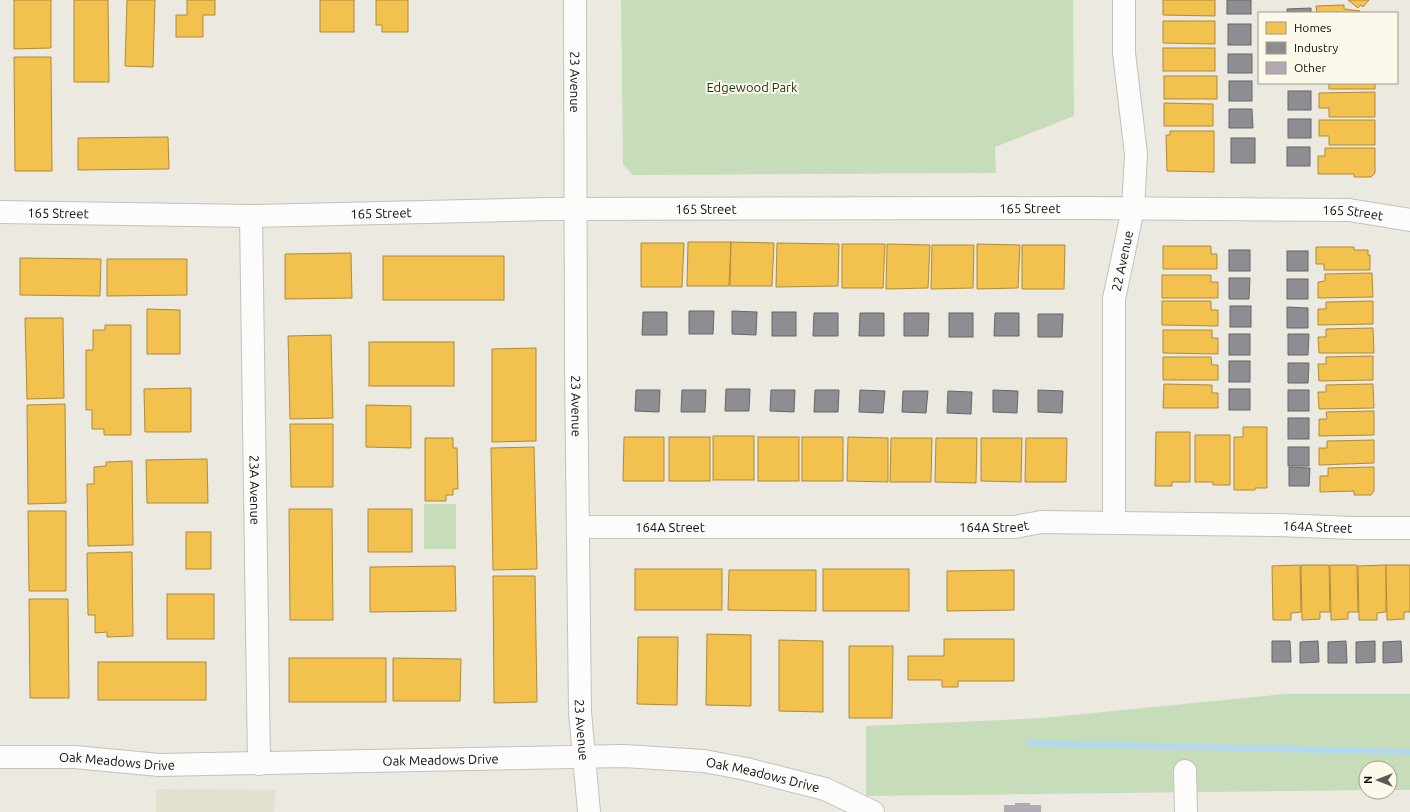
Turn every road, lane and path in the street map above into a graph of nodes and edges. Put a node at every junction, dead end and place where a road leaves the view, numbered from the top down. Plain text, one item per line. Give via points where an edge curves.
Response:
1 (575, 0) edge
2 (1124, 0) edge
3 (576, 209) junction
4 (1133, 209) junction
5 (0, 212) edge
6 (251, 216) junction
7 (1410, 220) edge
8 (1114, 523) junction
9 (578, 527) junction
10 (1410, 528) edge
11 (0, 757) edge
12 (584, 757) junction
13 (259, 764) junction
14 (1185, 771) dead end
15 (589, 812) edge
16 (873, 812) edge
17 (1186, 812) edge

1 - 3 street, 23 Avenue
2 - 4 street, 22 Avenue via 1124,53 1136,154
3 - 4 street, 165 Street
3 - 6 street, 165 Street
3 - 9 street, 23 Avenue
4 - 7 street, 165 Street via 1349,210
4 - 8 street, 22 Avenue via 1114,299
5 - 6 street, 165 Street
6 - 13 street, 23A Avenue
8 - 9 street, 164A Street via 1041,522 1015,527
8 - 10 street, 164A Street
9 - 12 street, 23 Avenue via 580,712
11 - 13 street, Oak Meadows Drive via 75,756 159,765
12 - 13 street, Oak Meadows Drive
12 - 15 street, 23 Avenue
12 - 16 street, Oak Meadows Drive via 624,756 704,761 825,789
14 - 17 street

